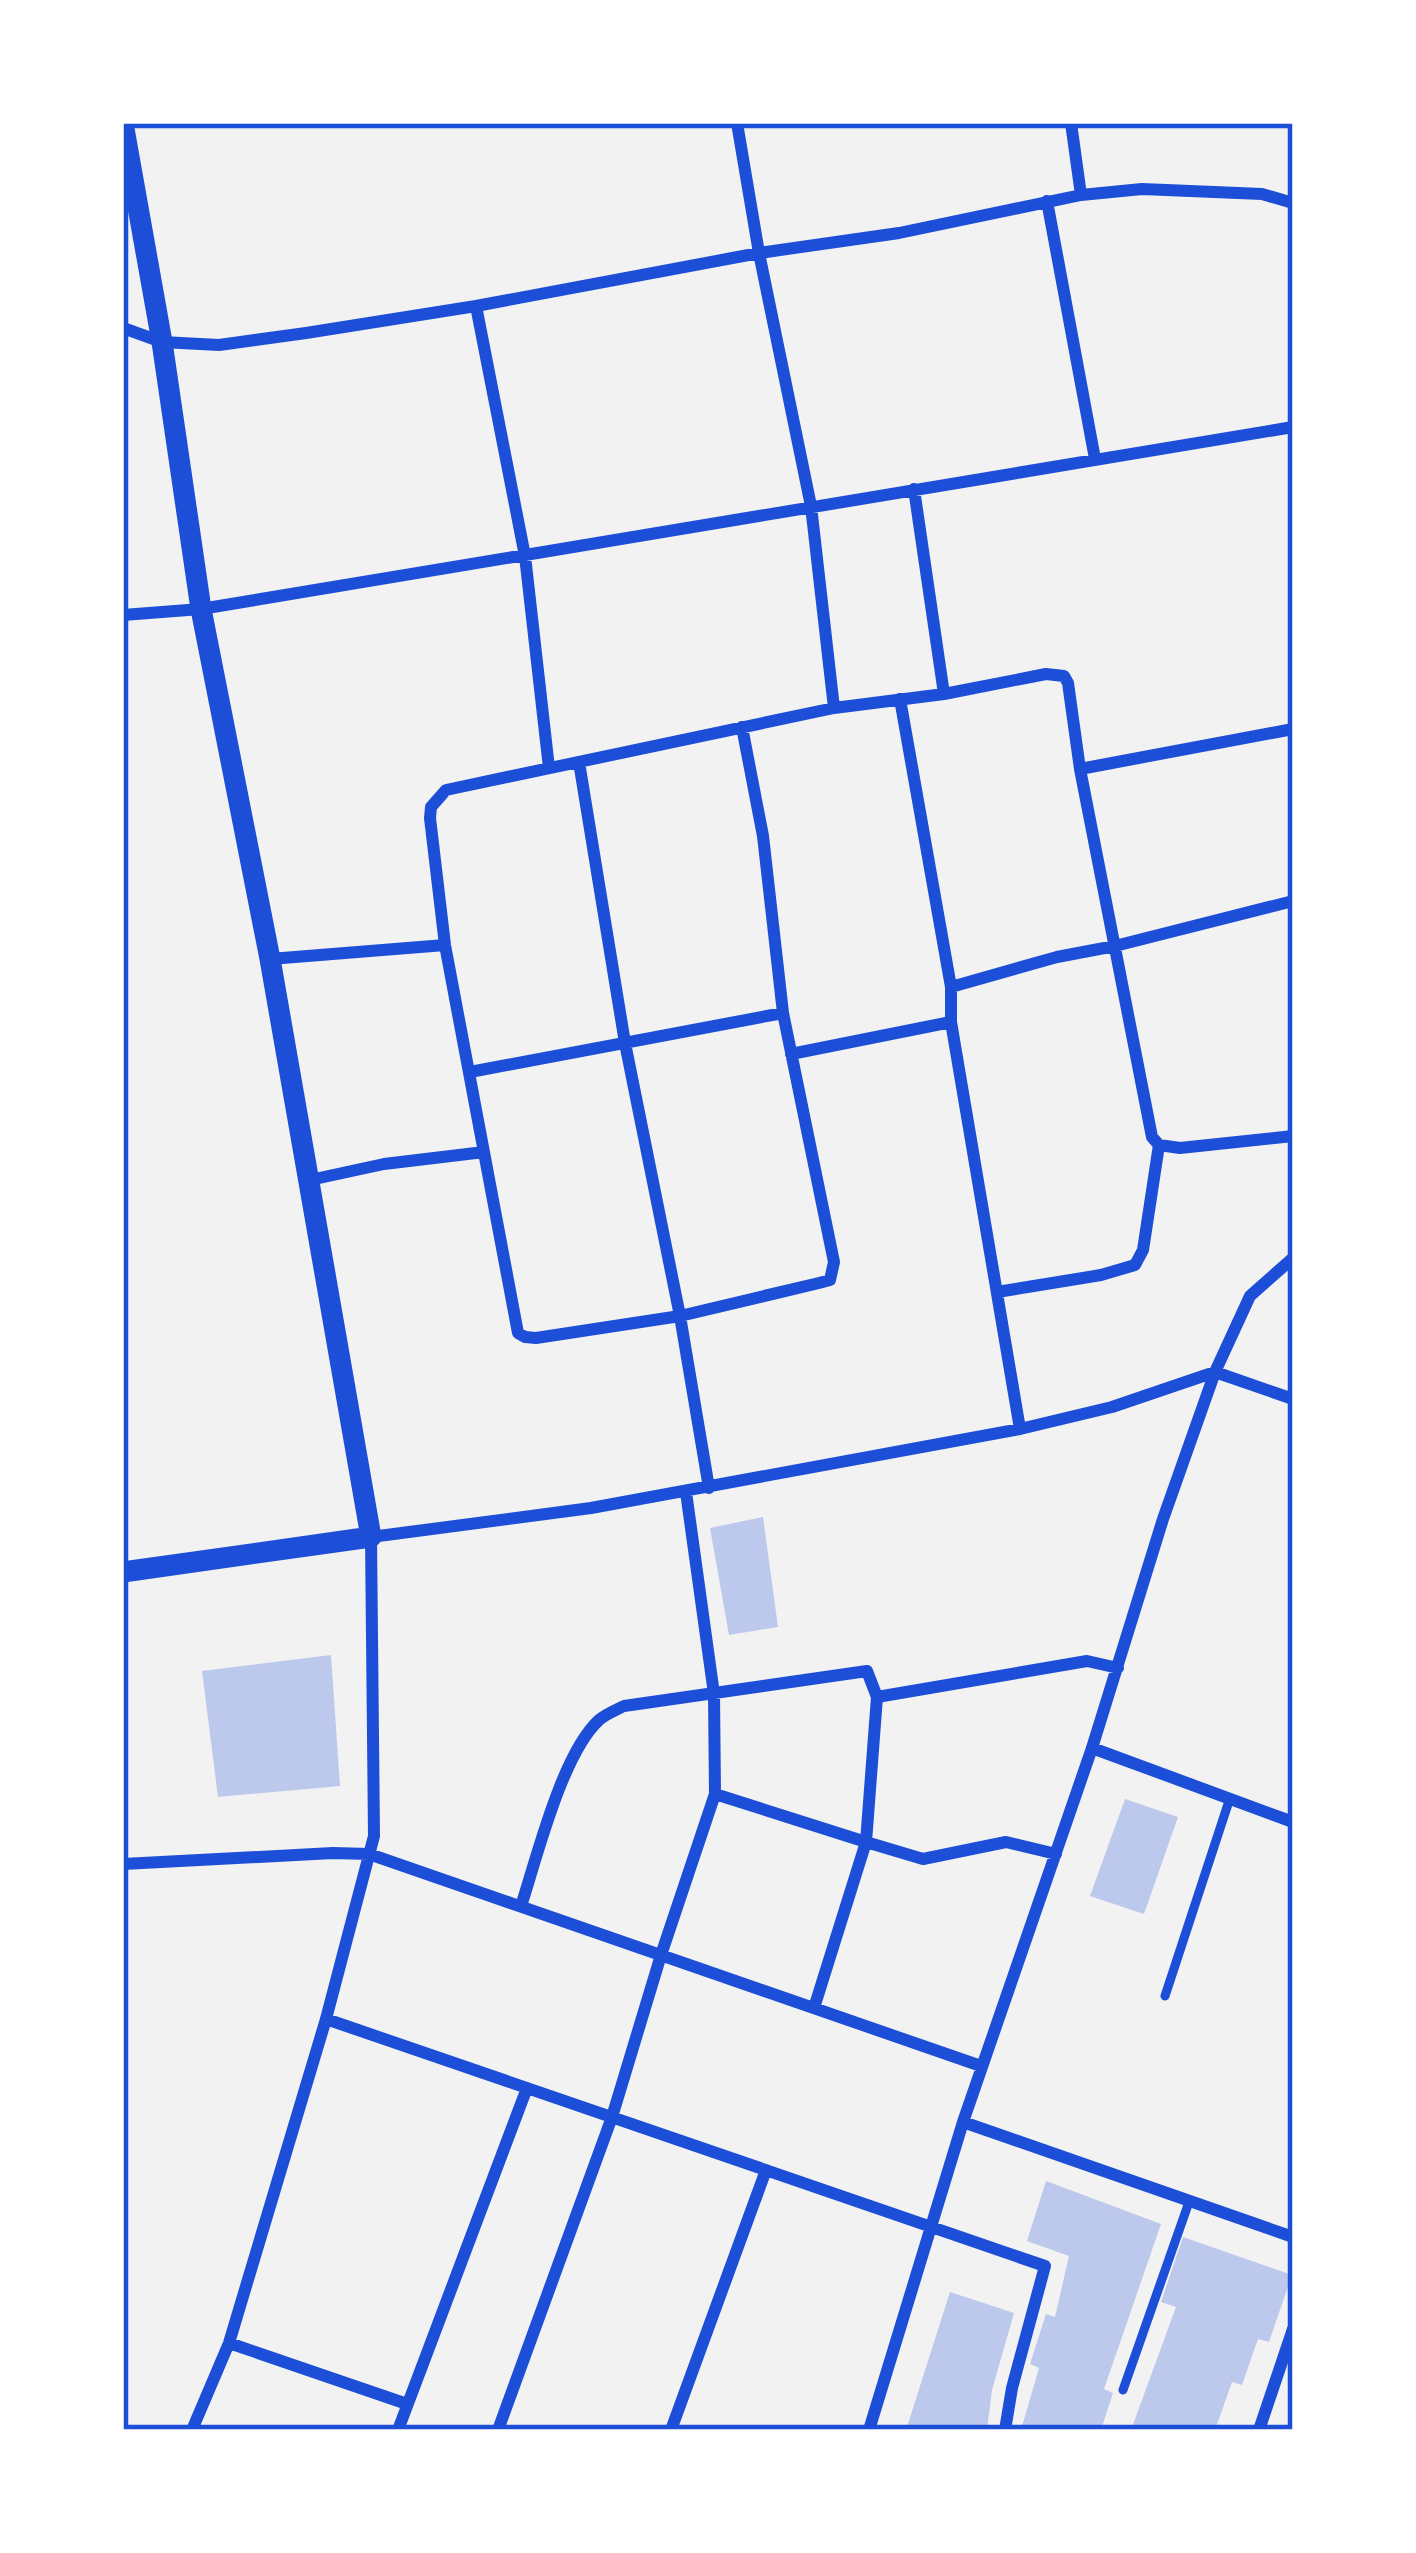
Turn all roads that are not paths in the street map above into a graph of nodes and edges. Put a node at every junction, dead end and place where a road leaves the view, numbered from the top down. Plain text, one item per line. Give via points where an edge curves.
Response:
1 (123, 123) edge
2 (737, 123) edge
3 (1071, 123) edge
4 (1082, 195) junction
5 (1046, 201) junction
6 (1293, 203) edge
7 (759, 253) junction
8 (476, 306) junction
9 (123, 328) edge
10 (162, 342) junction
11 (1293, 427) edge
12 (1095, 459) junction
13 (914, 489) junction
14 (811, 506) junction
15 (524, 556) junction
16 (201, 609) junction
17 (123, 615) edge
18 (944, 694) junction
19 (900, 698) junction
20 (834, 708) junction
21 (742, 728) junction
22 (1293, 729) edge
23 (579, 762) junction
24 (549, 768) junction
25 (1081, 769) junction
26 (1293, 901) edge
27 (445, 945) junction
28 (1115, 946) junction
29 (270, 959) junction
30 (951, 987) junction
31 (783, 1013) junction
32 (950, 1022) junction
33 (625, 1043) junction
34 (791, 1054) junction
35 (470, 1072) junction
36 (1293, 1136) edge
37 (1159, 1145) junction
38 (484, 1152) junction
39 (310, 1180) junction
40 (1293, 1258) edge
41 (997, 1292) junction
42 (680, 1316) junction
43 (1215, 1372) junction
44 (1293, 1399) edge
45 (1020, 1429) junction
46 (709, 1488) junction
47 (686, 1492) junction
48 (371, 1538) junction
49 (123, 1572) edge
50 (1118, 1668) junction
51 (714, 1694) junction
52 (877, 1696) junction
53 (1092, 1748) junction
54 (715, 1794) junction
55 (1230, 1798) junction
56 (1292, 1818) edge
57 (866, 1842) junction
58 (369, 1854) junction
59 (1056, 1855) junction
60 (123, 1864) edge
61 (521, 1906) junction
62 (661, 1954) junction
63 (1165, 1996) dead end
64 (814, 2008) junction
65 (326, 2019) junction
66 (981, 2066) junction
67 (527, 2088) junction
68 (611, 2117) junction
69 (962, 2122) junction
70 (766, 2170) junction
71 (1189, 2202) junction
72 (931, 2227) junction
73 (1293, 2237) edge
74 (1293, 2329) edge
75 (229, 2343) junction
76 (1124, 2390) dead end
77 (406, 2404) junction
78 (192, 2430) edge
79 (398, 2430) edge
80 (498, 2430) edge
81 (671, 2430) edge
82 (869, 2430) edge
83 (1005, 2430) edge
84 (1259, 2430) edge

1 - 10 street
2 - 7 street
3 - 4 street
4 - 5 street
4 - 6 street via 1142,189 1262,194
5 - 7 street
5 - 12 street
7 - 8 street
7 - 14 street
8 - 10 street via 219,345
8 - 15 street
9 - 10 street
10 - 16 street
11 - 12 street
12 - 13 street
13 - 14 street
13 - 18 street
14 - 15 street
14 - 20 street
15 - 16 street
15 - 24 street
16 - 17 street
16 - 29 street
18 - 19 street
18 - 25 street via 1064,676
19 - 20 street
19 - 30 street
20 - 21 street
21 - 23 street
21 - 31 street
22 - 25 street
23 - 24 street
23 - 33 street
24 - 27 street via 446,790 431,807
25 - 28 street
26 - 28 street
27 - 29 street
27 - 35 street
28 - 30 street
28 - 37 street
29 - 39 street
30 - 32 street
31 - 33 street
31 - 34 street
32 - 34 street
32 - 41 street
33 - 35 street
33 - 42 street
34 - 42 street via 833,1274
35 - 38 street
36 - 37 street
37 - 41 street via 1135,1264
38 - 39 street
38 - 42 street via 518,1333 536,1338
39 - 48 street
40 - 43 street via 1250,1296
41 - 45 street
42 - 46 street
43 - 44 street
43 - 45 street
43 - 50 street
45 - 46 street
46 - 47 street
47 - 48 street
47 - 51 street
48 - 49 street
48 - 58 street
50 - 52 street via 1087,1661
50 - 53 street
51 - 52 street via 867,1671
51 - 54 street
51 - 61 street via 624,1706 600,1718 567,1768
52 - 57 street
53 - 55 street
53 - 59 street
54 - 57 street
54 - 62 street
55 - 56 street
55 - 63 lane
57 - 59 street via 922,1859 1006,1842
57 - 64 street
58 - 60 street
58 - 61 street
58 - 65 street
59 - 66 street
61 - 62 street
62 - 64 street
62 - 68 street
64 - 66 street
65 - 67 street
65 - 75 street
66 - 69 street
67 - 68 street
67 - 77 street
68 - 70 street
68 - 80 street
69 - 71 street
69 - 72 street
70 - 72 street
70 - 81 street
71 - 73 street
71 - 76 lane
72 - 82 street
72 - 83 street via 1045,2266
74 - 84 street
75 - 77 street
75 - 78 street
77 - 79 street

